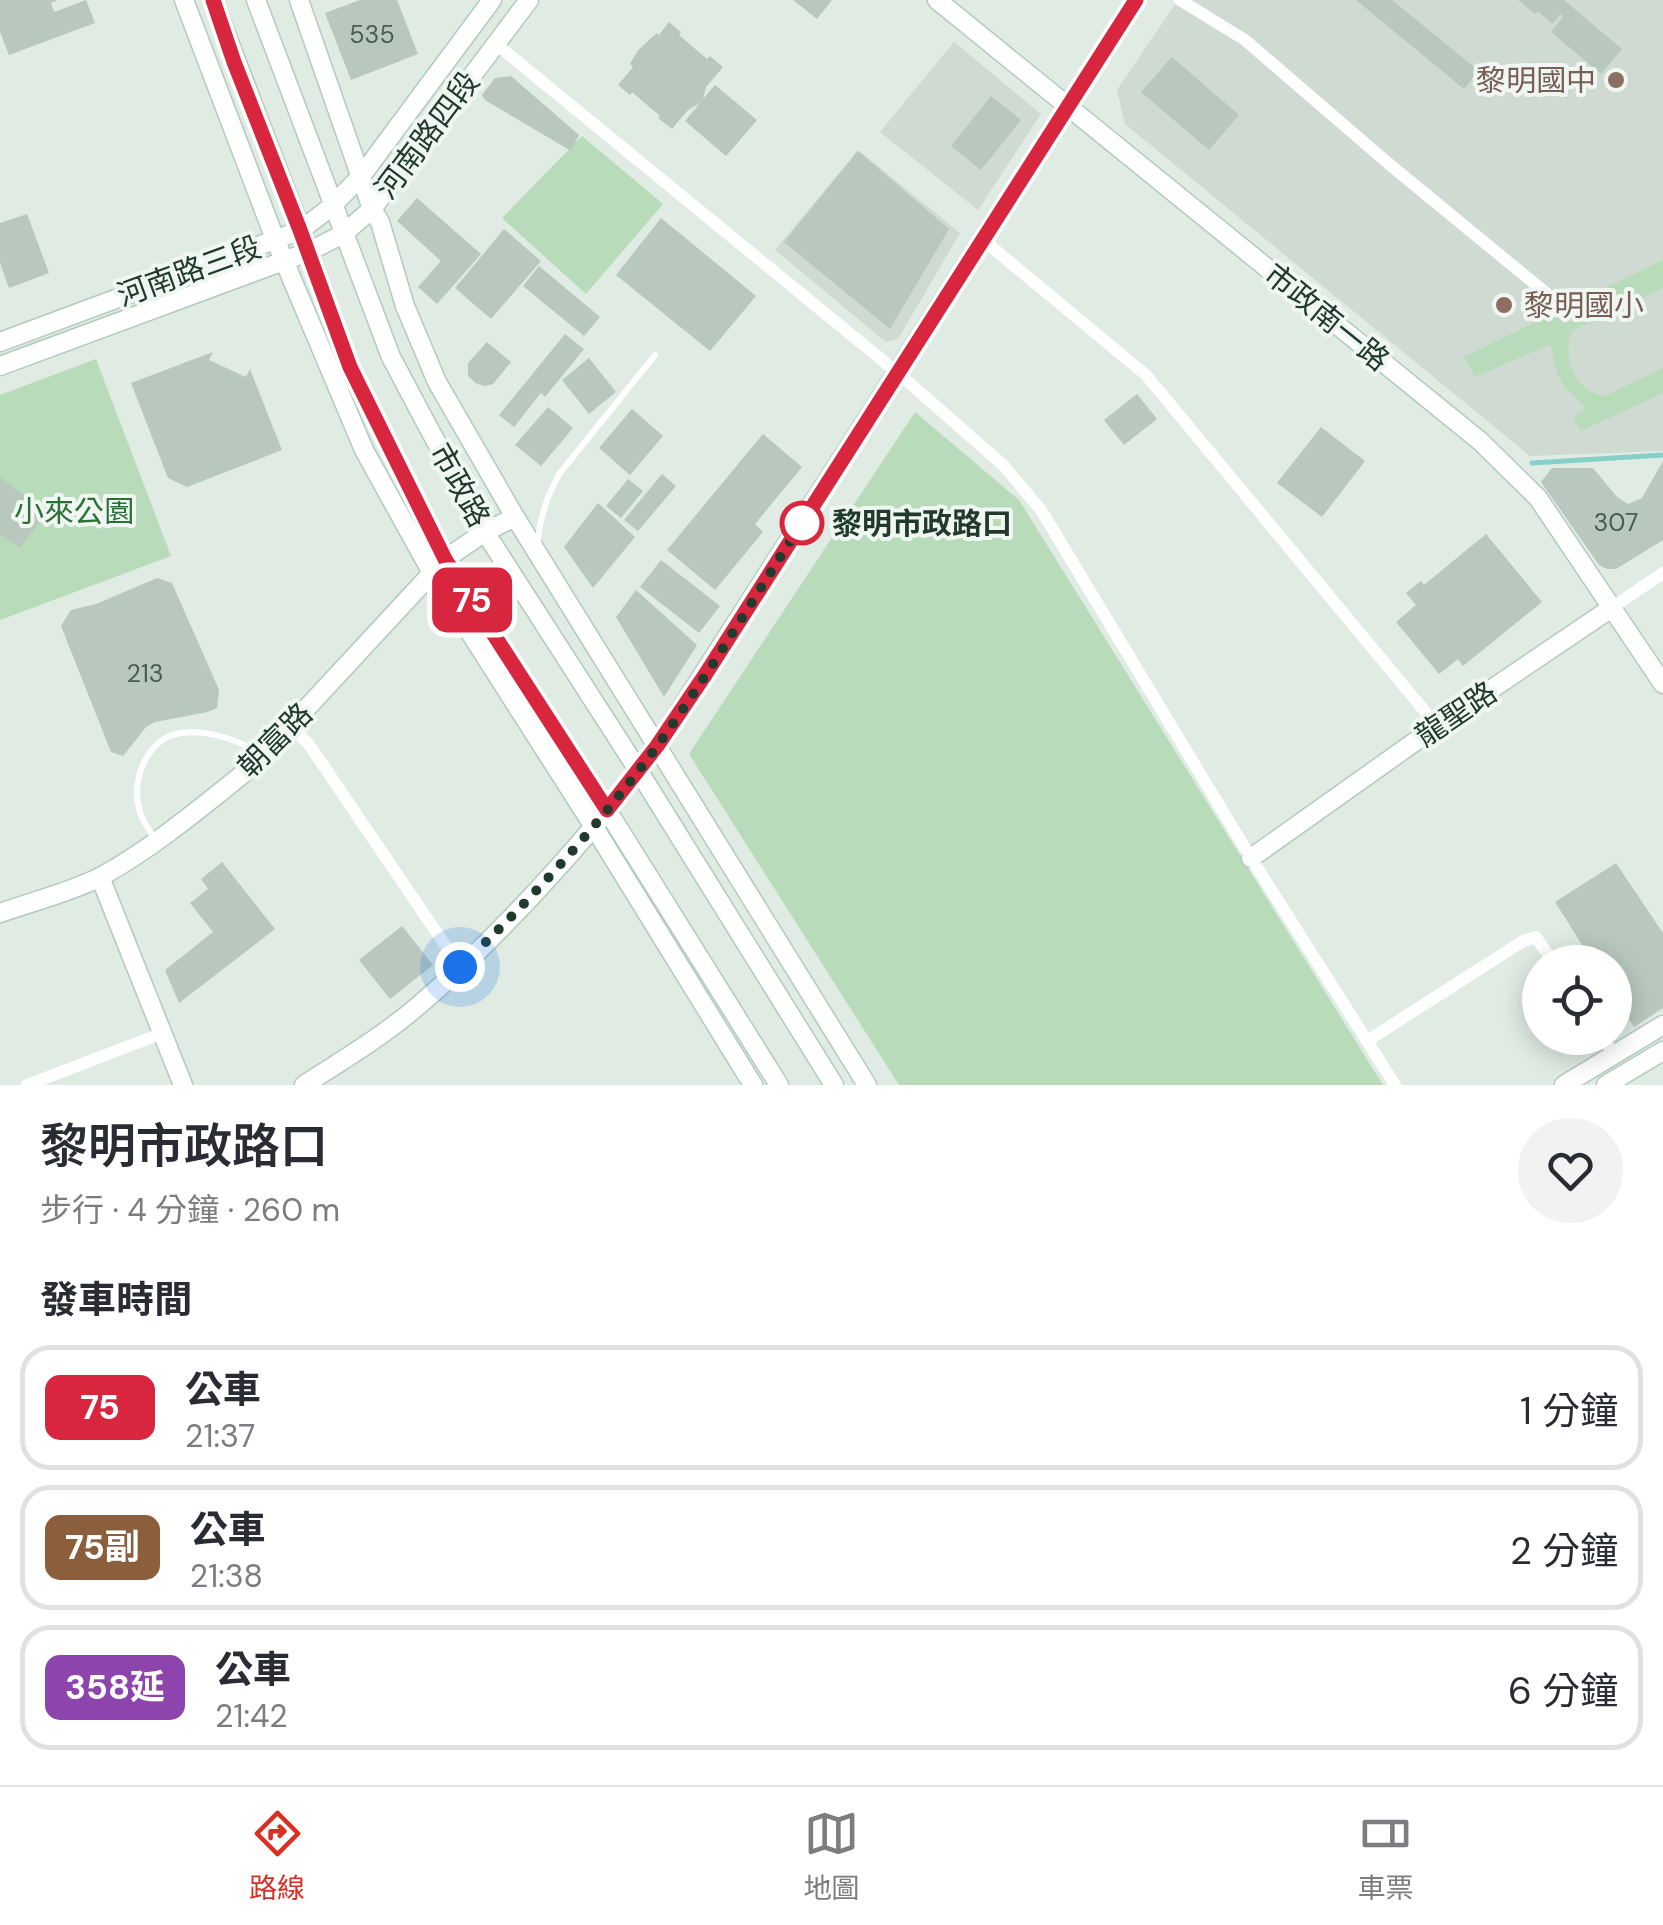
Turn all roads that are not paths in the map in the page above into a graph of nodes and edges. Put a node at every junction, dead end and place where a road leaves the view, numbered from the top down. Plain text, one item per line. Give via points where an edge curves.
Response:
1 (184, 0) edge
2 (212, 0) edge
3 (256, 0) edge
4 (299, 0) edge
5 (492, 0) edge
6 (529, 0) edge
7 (937, 0) edge
8 (1136, 0) edge
9 (1180, 0) edge
10 (496, 44) junction
11 (1068, 106) junction
12 (362, 175) junction
13 (332, 206) junction
14 (372, 209) junction
15 (300, 230) junction
16 (343, 234) junction
17 (275, 239) junction
18 (982, 240) junction
19 (308, 252) junction
20 (284, 261) junction
21 (1546, 293) dead end
22 (0, 342) edge
23 (655, 355) dead end
24 (0, 366) edge
25 (898, 373) junction
26 (514, 517) junction
27 (485, 532) junction
28 (537, 553) junction
29 (438, 566) junction
30 (1663, 573) edge
31 (1614, 608) junction
32 (1663, 684) edge
33 (1437, 726) junction
34 (290, 727) junction
35 (657, 746) junction
36 (264, 754) junction
37 (638, 770) junction
38 (607, 810) junction
39 (594, 827) junction
40 (156, 840) junction
41 (1251, 858) junction
42 (100, 876) junction
43 (0, 914) edge
44 (1541, 945) edge
45 (460, 967) junction
46 (1663, 1025) edge
47 (162, 1034) junction
48 (1366, 1041) junction
49 (1632, 1043) edge
50 (1663, 1050) edge
51 (1612, 1055) edge
52 (27, 1085) edge
53 (183, 1085) edge
54 (304, 1085) edge
55 (754, 1085) edge
56 (779, 1085) edge
57 (834, 1085) edge
58 (867, 1085) edge
59 (1395, 1085) edge
60 (1564, 1085) edge
61 (1606, 1085) edge

1 - 17 street, 市政路
2 - 15 street, 市政路
3 - 13 street, 市政路
4 - 12 street, 市政路
5 - 12 street, 河南路四段
6 - 10 street, 河南路四段
7 - 11 street, 市政南一路
8 - 11 street
9 - 21 street via 1245,40
10 - 14 street, 河南路四段
10 - 25 street
11 - 18 street
11 - 31 street, 市政南一路 via 1480,441 1538,498
12 - 13 street, 河南路三段
12 - 14 street, 市政路
13 - 15 street, 河南路三段
13 - 16 street, 市政路
14 - 16 street, 河南路四段
14 - 26 street, 市政路 via 437,382
15 - 17 street, 河南路三段
15 - 19 street, 市政路
16 - 19 street, 河南路四段
16 - 27 street, 市政路 via 391,357
17 - 20 street, 市政路
17 - 22 street, 河南路三段
18 - 25 street
18 - 33 street via 1146,375
19 - 20 street, 河南路三段
19 - 29 street, 市政路 via 350,367
20 - 24 street, 河南路三段
20 - 29 street, 市政路 via 364,450
23 - 28 lane via 560,473 540,519
25 - 35 street
25 - 41 street via 1003,465 1041,510
26 - 27 street, 朝富路
26 - 28 street, 市政路
27 - 29 street, 朝富路
27 - 37 street, 市政路
28 - 35 street, 市政路
29 - 34 street, 朝富路
29 - 38 street, 市政路
29 - 39 street, 市政路
30 - 31 street, 龍聖路
31 - 32 street, 市政南一路
31 - 33 street, 龍聖路
33 - 41 street, 龍聖路
34 - 36 street, 朝富路
34 - 45 street via 308,743
35 - 37 street
35 - 58 street, 市政路
36 - 40 street, 朝富路
36 - 40 lane via 194,732 154,747 136,790 140,814
37 - 38 street
37 - 57 street, 市政路
38 - 39 street
38 - 56 street, 市政路
39 - 45 street
39 - 55 street, 市政路
40 - 42 street, 朝富路
41 - 48 street
42 - 43 street, 朝富路
42 - 47 street
44 - 48 street via 1536,937 1523,941
45 - 54 street via 402,1018
46 - 49 street
47 - 52 street
47 - 53 street
48 - 59 street
50 - 61 street
51 - 60 street

